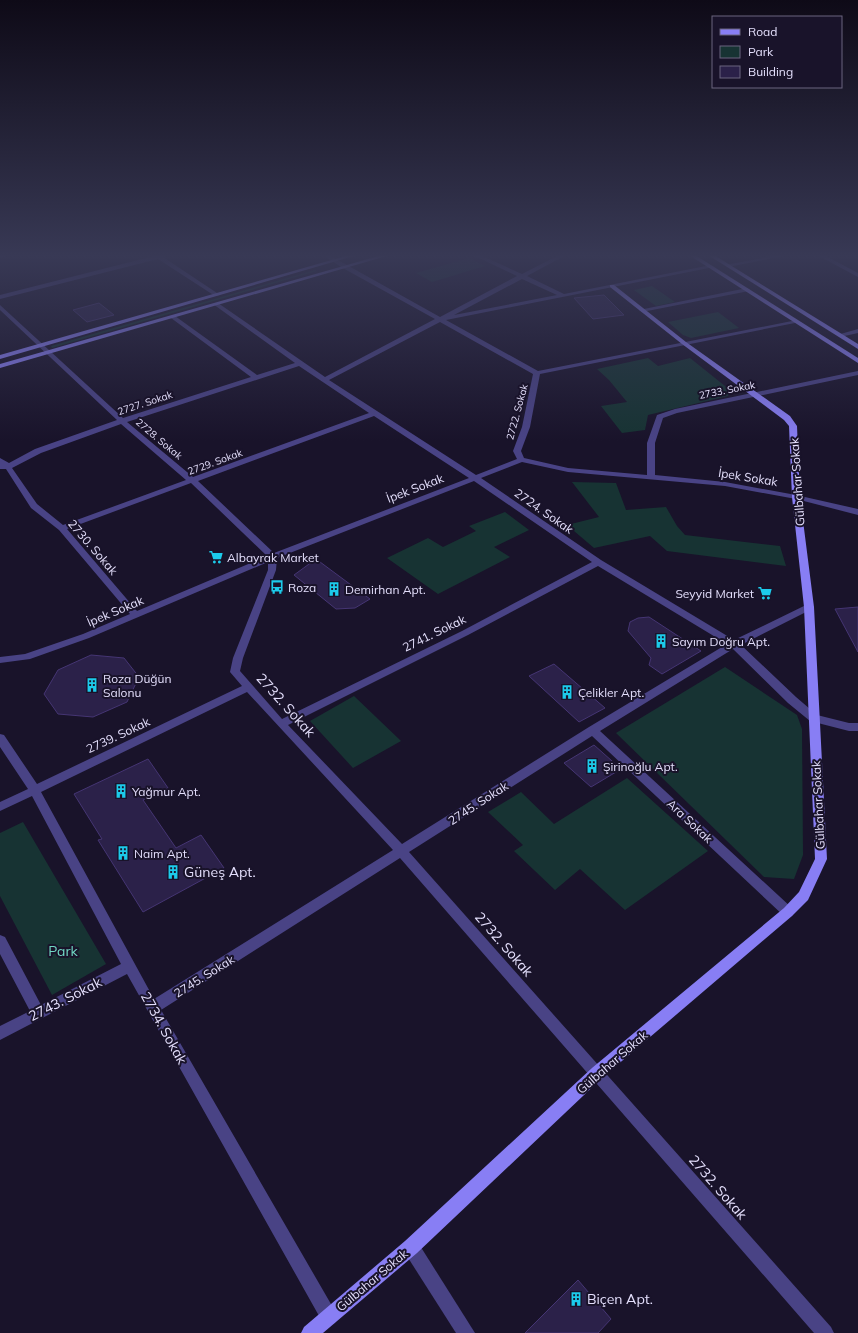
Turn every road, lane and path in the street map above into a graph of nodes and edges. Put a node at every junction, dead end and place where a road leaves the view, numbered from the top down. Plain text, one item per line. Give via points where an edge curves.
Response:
1 (11, 317) edge
2 (139, 317) edge
3 (173, 317) joint
4 (234, 317) edge
5 (438, 317) edge
6 (444, 317) edge
7 (450, 317) edge
8 (651, 317) edge
9 (790, 317) edge
10 (812, 317) edge
11 (441, 319) junction
12 (797, 322) junction
13 (858, 331) edge
14 (840, 335) junction
15 (684, 344) junction
16 (41, 345) junction
17 (858, 347) edge
18 (50, 352) junction
19 (0, 357) edge
20 (858, 361) edge
21 (300, 364) junction
22 (0, 366) edge
23 (537, 373) junction
24 (858, 373) edge
25 (255, 377) junction
26 (324, 380) junction
27 (757, 395) junction
28 (375, 413) junction
29 (122, 421) junction
30 (0, 460) edge
31 (522, 460) junction
32 (4, 467) edge
33 (651, 476) junction
34 (475, 478) junction
35 (193, 480) junction
36 (796, 497) junction
37 (858, 512) edge
38 (62, 528) junction
39 (273, 557) junction
40 (598, 562) junction
41 (809, 607) junction
42 (136, 615) junction
43 (734, 644) junction
44 (0, 660) edge
45 (247, 688) junction
46 (814, 718) junction
47 (281, 724) junction
48 (858, 727) edge
49 (593, 730) junction
50 (0, 738) edge
51 (34, 789) junction
52 (0, 807) edge
53 (402, 852) junction
54 (788, 912) junction
55 (0, 941) edge
56 (130, 966) junction
57 (152, 1008) junction
58 (38, 1012) junction
59 (0, 1033) edge
60 (597, 1073) junction
61 (411, 1247) junction
62 (329, 1317) junction
63 (310, 1333) edge
64 (466, 1333) edge
65 (825, 1333) edge

1 - 16 street, 2728. Sokak
2 - 16 main road
3 - 18 main road
3 - 25 street
4 - 21 street, 2724. Sokak
5 - 11 street, 2722. Sokak
6 - 11 street
7 - 11 street
8 - 15 main road, Gülbahar Sokak
9 - 12 main road
10 - 14 main road
11 - 23 street, 2722. Sokak
11 - 26 street
12 - 15 street
12 - 20 main road
13 - 14 street
14 - 17 main road
15 - 23 street
15 - 27 main road, Gülbahar Sokak
16 - 18 street, 2728. Sokak
16 - 19 main road
18 - 22 main road
18 - 29 street, 2728. Sokak
21 - 25 street, 2727. Sokak
21 - 26 street, 2724. Sokak
23 - 31 street, 2722. Sokak via 526,426 517,451
24 - 27 street, 2733. Sokak
25 - 29 street, 2727. Sokak
26 - 28 street, 2724. Sokak
27 - 33 street, 2733. Sokak via 676,411 660,417 651,443
27 - 36 main road, Gülbahar Sokak via 787,418 793,426
28 - 34 street, 2724. Sokak
28 - 35 street, 2729. Sokak
29 - 32 street, 2727. Sokak via 38,451
29 - 35 street, 2728. Sokak
30 - 32 street, 2730. Sokak
31 - 33 street, İpek Sokak via 568,470
31 - 34 street, İpek Sokak
32 - 38 street, 2730. Sokak via 34,506
33 - 36 street, İpek Sokak via 725,484
34 - 39 street, İpek Sokak
34 - 40 street, 2724. Sokak
35 - 38 street, 2729. Sokak
35 - 39 street, 2728. Sokak
36 - 37 street, İpek Sokak
36 - 41 main road, Gülbahar Sokak
38 - 42 street, 2730. Sokak
39 - 42 street, İpek Sokak
39 - 45 street, 2732. Sokak via 272,570 235,672
40 - 43 street, 2724. Sokak
40 - 47 street, 2741. Sokak via 465,633
41 - 43 street, 2745. Sokak
41 - 46 main road, Gülbahar Sokak
42 - 44 street, İpek Sokak via 26,657
43 - 46 street, 2724. Sokak
43 - 49 street, 2745. Sokak
45 - 47 street, 2732. Sokak
45 - 51 street, 2739. Sokak
46 - 48 street, 2724. Sokak
46 - 54 main road, Gülbahar Sokak via 821,859 804,896
47 - 53 street, 2732. Sokak
49 - 53 street, 2745. Sokak
49 - 54 street, Ara Sokak
50 - 51 street, 2734. Sokak
51 - 52 street, 2739. Sokak
51 - 56 street, 2734. Sokak
53 - 57 street, 2745. Sokak
53 - 60 street, 2732. Sokak
54 - 60 main road, Gülbahar Sokak
55 - 58 street
56 - 57 street, 2734. Sokak
56 - 58 street, 2743. Sokak
57 - 62 street, 2734. Sokak
58 - 59 street, 2743. Sokak
60 - 61 main road, Gülbahar Sokak
60 - 65 street, 2732. Sokak
61 - 62 main road, Gülbahar Sokak
61 - 64 street
62 - 63 main road, Gülbahar Sokak

